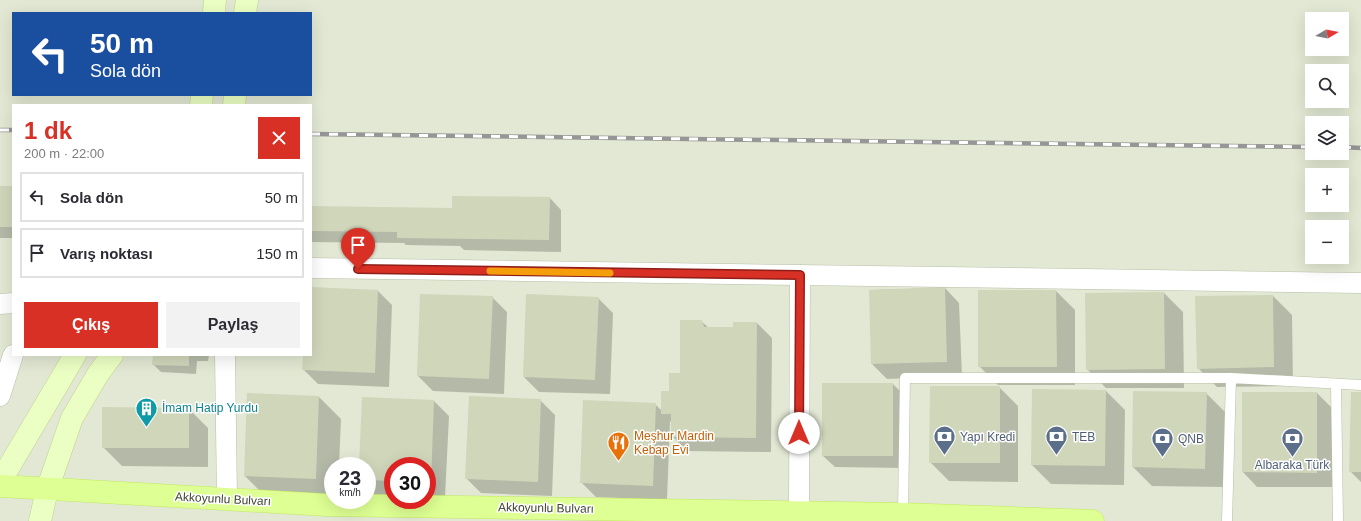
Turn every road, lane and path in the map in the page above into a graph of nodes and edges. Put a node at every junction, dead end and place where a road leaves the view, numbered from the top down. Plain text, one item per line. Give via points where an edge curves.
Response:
1 (215, 0) edge
2 (247, 0) edge
3 (214, 12) edge
4 (245, 12) edge
5 (312, 268) edge
6 (800, 275) junction
7 (1361, 283) edge
8 (12, 303) edge
9 (0, 304) edge
10 (13, 356) edge
11 (74, 356) edge
12 (111, 356) edge
13 (225, 356) edge
14 (1231, 378) junction
15 (1336, 384) junction
16 (1361, 385) edge
17 (0, 396) edge
18 (0, 482) edge
19 (0, 486) edge
20 (47, 490) junction
21 (227, 499) junction
22 (799, 512) junction
23 (904, 514) junction
24 (40, 521) edge
25 (1093, 521) edge
26 (1226, 521) edge
27 (1338, 521) edge

1 - 3 main road
2 - 4 main road
5 - 6 street
6 - 7 street
6 - 22 street
8 - 9 street
10 - 17 street
11 - 18 main road
12 - 20 main road via 72,418
13 - 21 street
14 - 15 lane
14 - 23 lane via 905,378
14 - 26 lane
15 - 16 lane
15 - 27 lane
19 - 20 main road, Akkoyunlu Bulvarı
20 - 21 main road, Akkoyunlu Bulvarı
20 - 24 main road
21 - 22 main road, Akkoyunlu Bulvarı via 327,505
22 - 23 main road, Akkoyunlu Bulvarı
23 - 25 main road, Akkoyunlu Bulvarı

